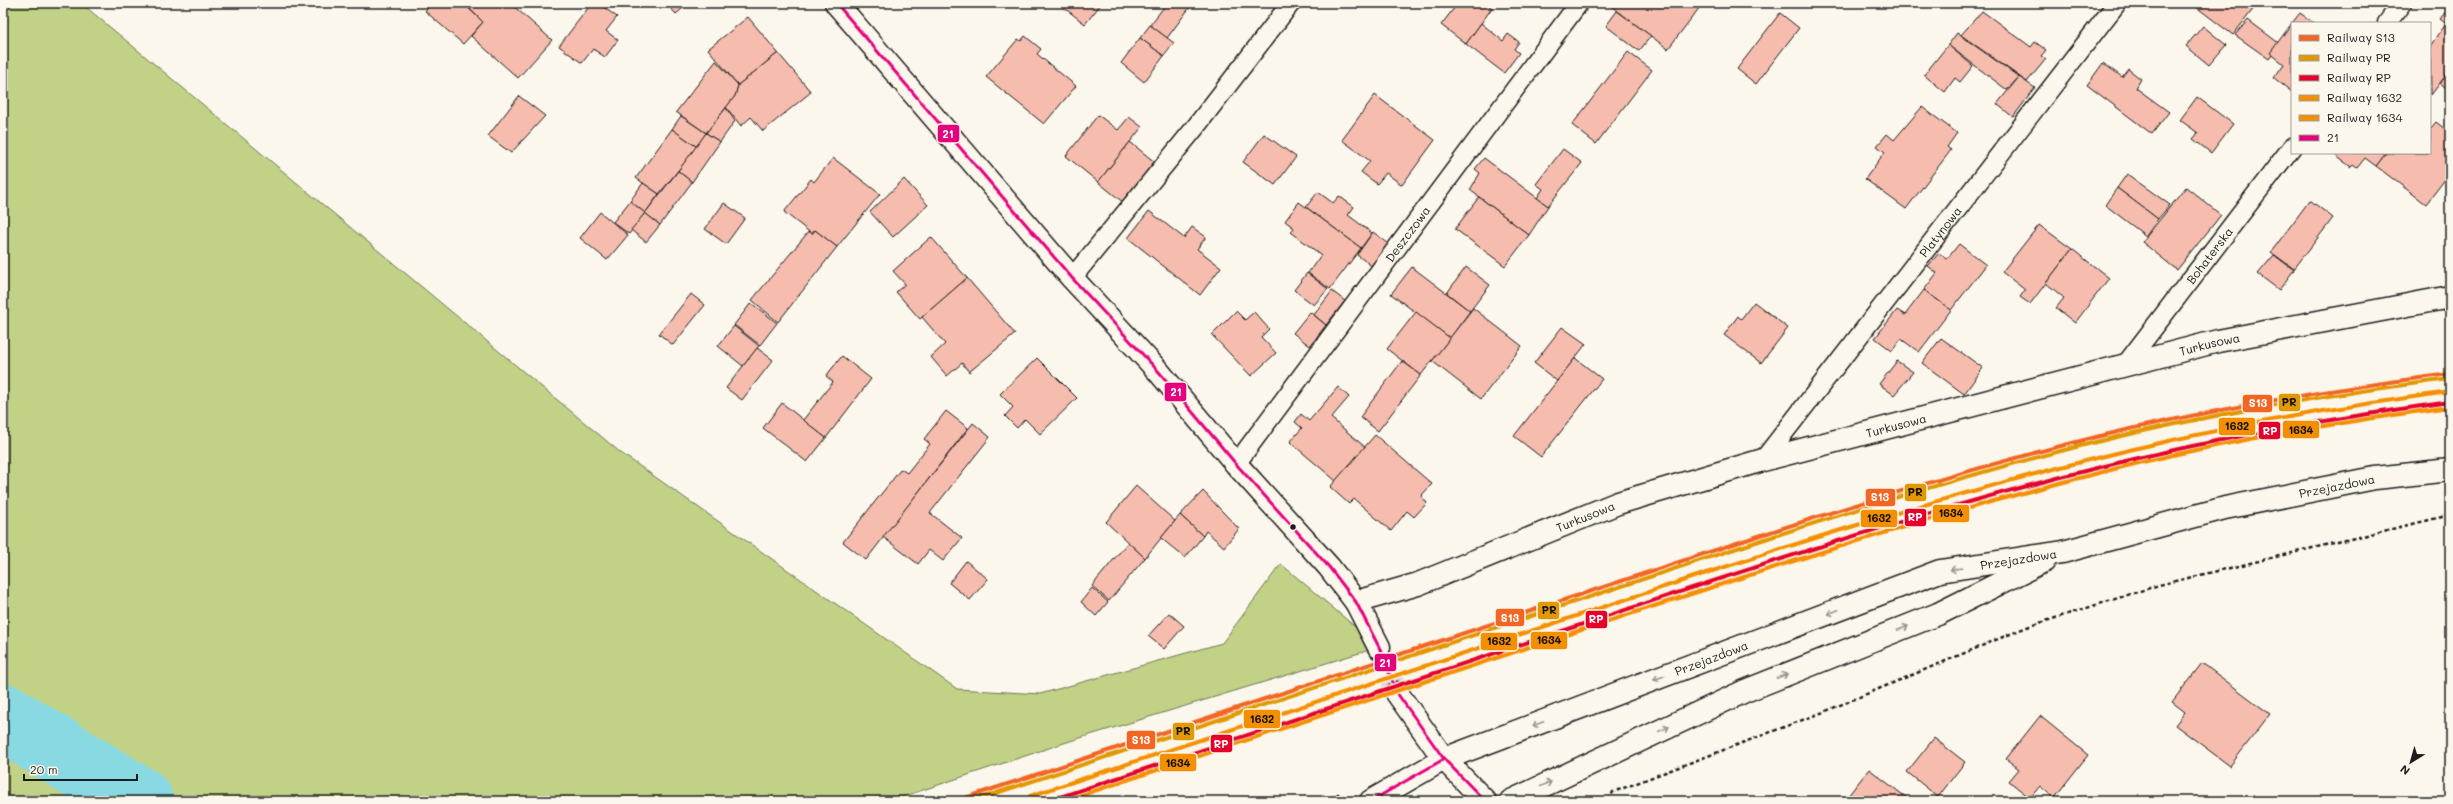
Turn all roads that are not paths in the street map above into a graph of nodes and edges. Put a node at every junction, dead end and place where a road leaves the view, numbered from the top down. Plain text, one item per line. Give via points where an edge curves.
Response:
1 (836, 3) edge
2 (1291, 3) edge
3 (1579, 3) edge
4 (2117, 3) edge
5 (2402, 3) edge
6 (2388, 22) edge
7 (2291, 148) edge
8 (1072, 278) junction
9 (2450, 297) edge
10 (2126, 364) junction
11 (1763, 460) junction
12 (1236, 464) junction
13 (2450, 470) edge
14 (2063, 552) junction
15 (1356, 602) junction
16 (1379, 647) tunnel mouth
17 (1397, 693) tunnel mouth
18 (1444, 759) junction
19 (1371, 801) edge
20 (1485, 801) edge
21 (1511, 801) edge

1 - 8 street
2 - 8 lane via 1194,129
3 - 12 lane, Deszczowa
4 - 11 lane, Platynowa
5 - 6 lane
7 - 10 lane, Bohaterska
8 - 12 street via 1159,372
9 - 10 street, Turkusowa via 2218,341
10 - 11 street, Turkusowa
11 - 15 street, Turkusowa via 1618,503 1418,584
12 - 15 street via 1308,542
13 - 14 street, Przejazdowa via 2375,478 2224,508
14 -> 18 street, Przejazdowa via 1940,571
21 -> 14 street, Przejazdowa via 1745,691 1938,614
15 - 16 street
17 - 18 street
18 - 19 street, Przejazdowa
18 - 20 street

